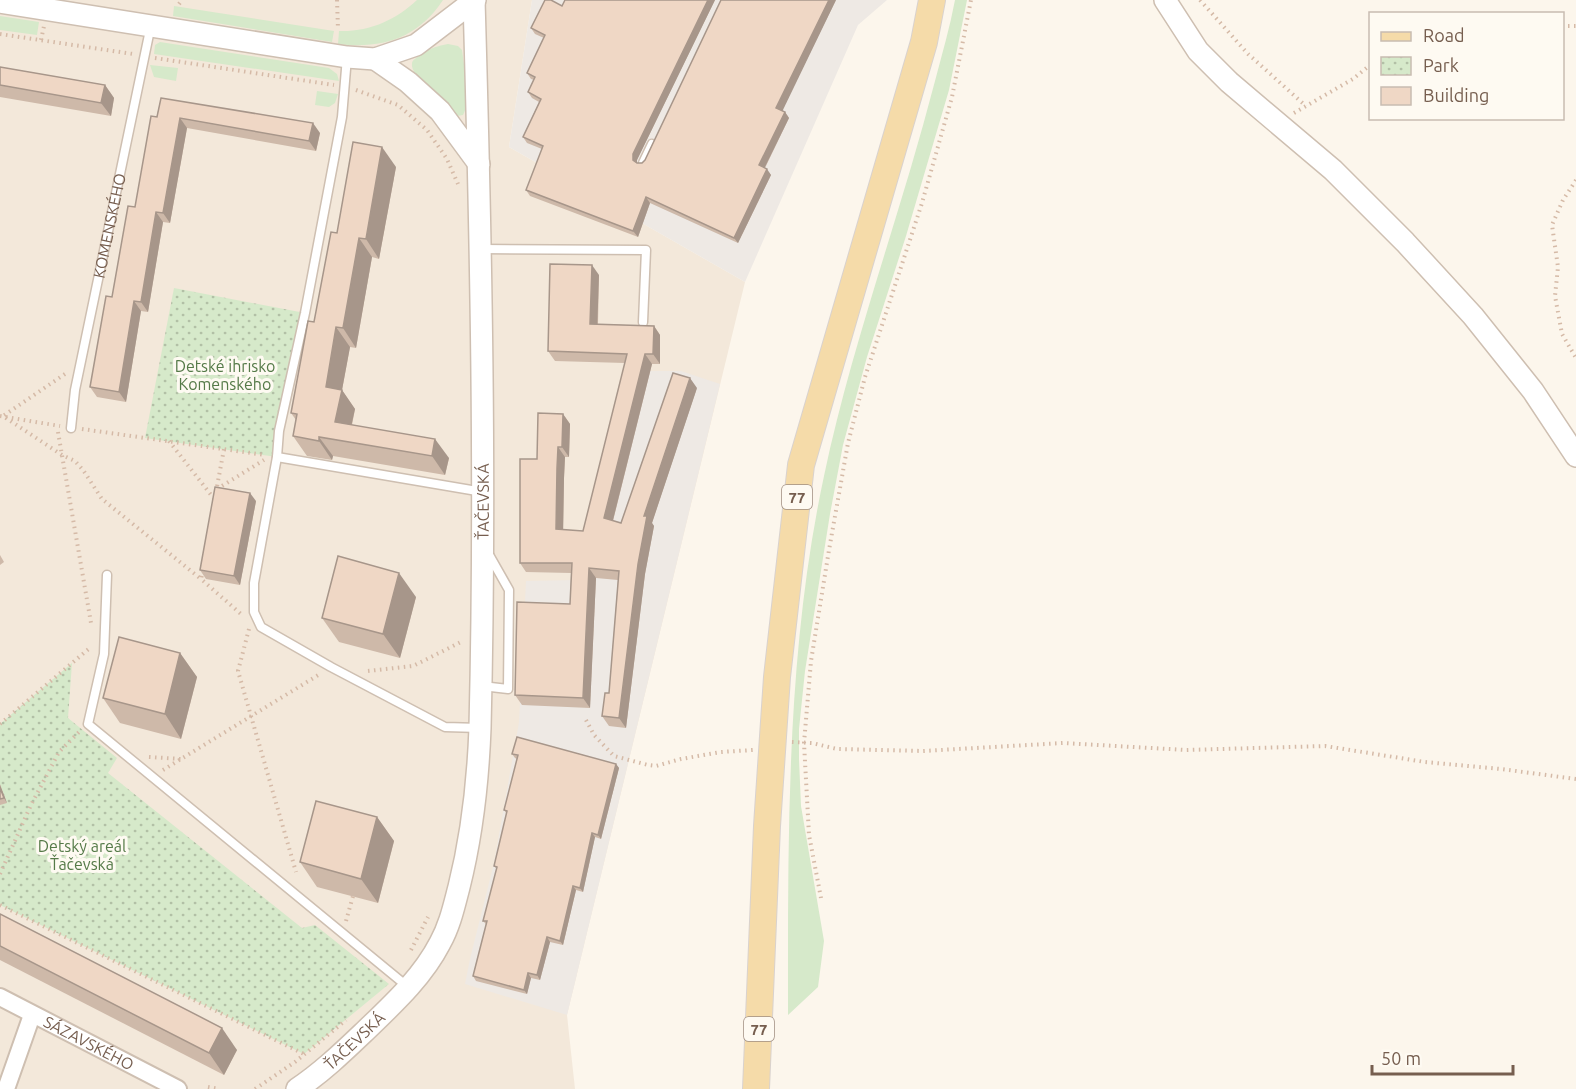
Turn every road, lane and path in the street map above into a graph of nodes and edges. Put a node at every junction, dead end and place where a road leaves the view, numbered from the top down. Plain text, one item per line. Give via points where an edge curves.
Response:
1 (337, 0) edge
2 (474, 0) edge
3 (923, 0) edge
4 (932, 0) edge
5 (971, 0) edge
6 (1165, 0) edge
7 (1200, 0) edge
8 (0, 2) edge
9 (151, 26) junction
10 (338, 29) dead end
11 (924, 42) junction
12 (347, 57) junction
13 (375, 59) junction
14 (1369, 67) edge
15 (1306, 106) junction
16 (1278, 122) junction
17 (658, 133) edge
18 (643, 163) edge
19 (479, 164) junction
20 (1576, 180) edge
21 (480, 249) junction
22 (643, 322) dead end
23 (1576, 358) edge
24 (81, 364) junction
25 (1, 416) edge
26 (56, 425) junction
27 (71, 428) junction
28 (169, 441) junction
29 (224, 449) junction
30 (62, 455) junction
31 (1576, 456) edge
32 (278, 457) junction
33 (216, 490) junction
34 (483, 492) junction
35 (203, 568) edge
36 (107, 575) dead end
37 (201, 579) junction
38 (250, 622) junction
39 (261, 627) junction
40 (93, 632) dead end
41 (461, 642) dead end
42 (101, 666) junction
43 (331, 667) junction
44 (251, 716) junction
45 (586, 720) dead end
46 (0, 724) edge
47 (87, 724) junction
48 (480, 728) junction
49 (804, 743) junction
50 (772, 751) junction
51 (127, 756) junction
52 (181, 759) junction
53 (152, 777) junction
54 (1576, 779) edge
55 (296, 872) dead end
56 (0, 874) edge
57 (353, 896) edge
58 (820, 898) dead end
59 (0, 905) edge
60 (342, 934) junction
61 (409, 988) junction
62 (0, 997) edge
63 (32, 1015) junction
64 (304, 1054) dead end
65 (208, 1087) dead end
66 (6, 1089) edge
67 (178, 1089) edge
68 (219, 1089) edge
69 (297, 1089) edge
70 (756, 1089) edge

1 - 10 path
2 - 13 street via 416,45
2 - 19 street, ŤAČEVSKÁ
3 - 11 street
4 - 11 main road, 77
5 - 49 path via 952,97 848,443 813,650
6 - 16 street via 1198,51
7 - 15 path via 1248,54
8 - 9 street
9 - 12 street
9 - 24 lane, KOMENSKÉHO
11 - 50 main road, 77 via 801,465
12 - 13 street
12 - 32 lane via 342,117 279,431
13 - 19 street via 440,111
14 - 15 path
15 - 16 path
16 - 31 street via 1333,170 1473,315 1533,392
17 - 18 lane
19 - 21 street, ŤAČEVSKÁ
20 - 23 path via 1552,225 1558,267 1555,296 1562,334
21 - 22 lane via 646,250
21 - 34 street, ŤAČEVSKÁ
24 - 25 path
24 - 27 lane, KOMENSKÉHO
25 - 26 path
25 - 30 path
26 - 27 path
26 - 30 path
27 - 28 path
28 - 29 path
28 - 33 path via 215,500
29 - 33 path
29 - 33 path via 270,456
30 - 37 path via 79,465 102,499
30 - 40 path
32 - 34 lane
32 - 39 lane via 254,583 254,612
34 - 48 street, ŤAČEVSKÁ
35 - 37 path
36 - 42 lane
37 - 38 path
38 - 39 path
38 - 44 path via 238,671
39 - 43 lane
41 - 43 path via 398,669
42 - 46 path via 95,644
42 - 47 lane
43 - 44 path
43 - 48 lane via 445,727
44 - 52 path
44 - 55 path
45 - 50 path via 614,756 648,765 722,752
47 - 51 lane
47 - 56 path via 59,752 30,805
48 - 61 street, ŤAČEVSKÁ via 473,814 454,908 441,942
49 - 54 path via 837,749 922,751 1063,743 1186,750 1324,746
49 - 58 path via 808,835
50 - 70 main road, 77
51 - 52 path
51 - 53 lane
52 - 53 path
53 - 60 lane
57 - 60 path
59 - 64 path
60 - 61 lane
61 - 69 street, ŤAČEVSKÁ via 321,1072
62 - 63 street, SÁZAVSKÉHO
63 - 66 street, SÁZAVSKÉHO
63 - 67 street, SÁZAVSKÉHO
65 - 68 path

